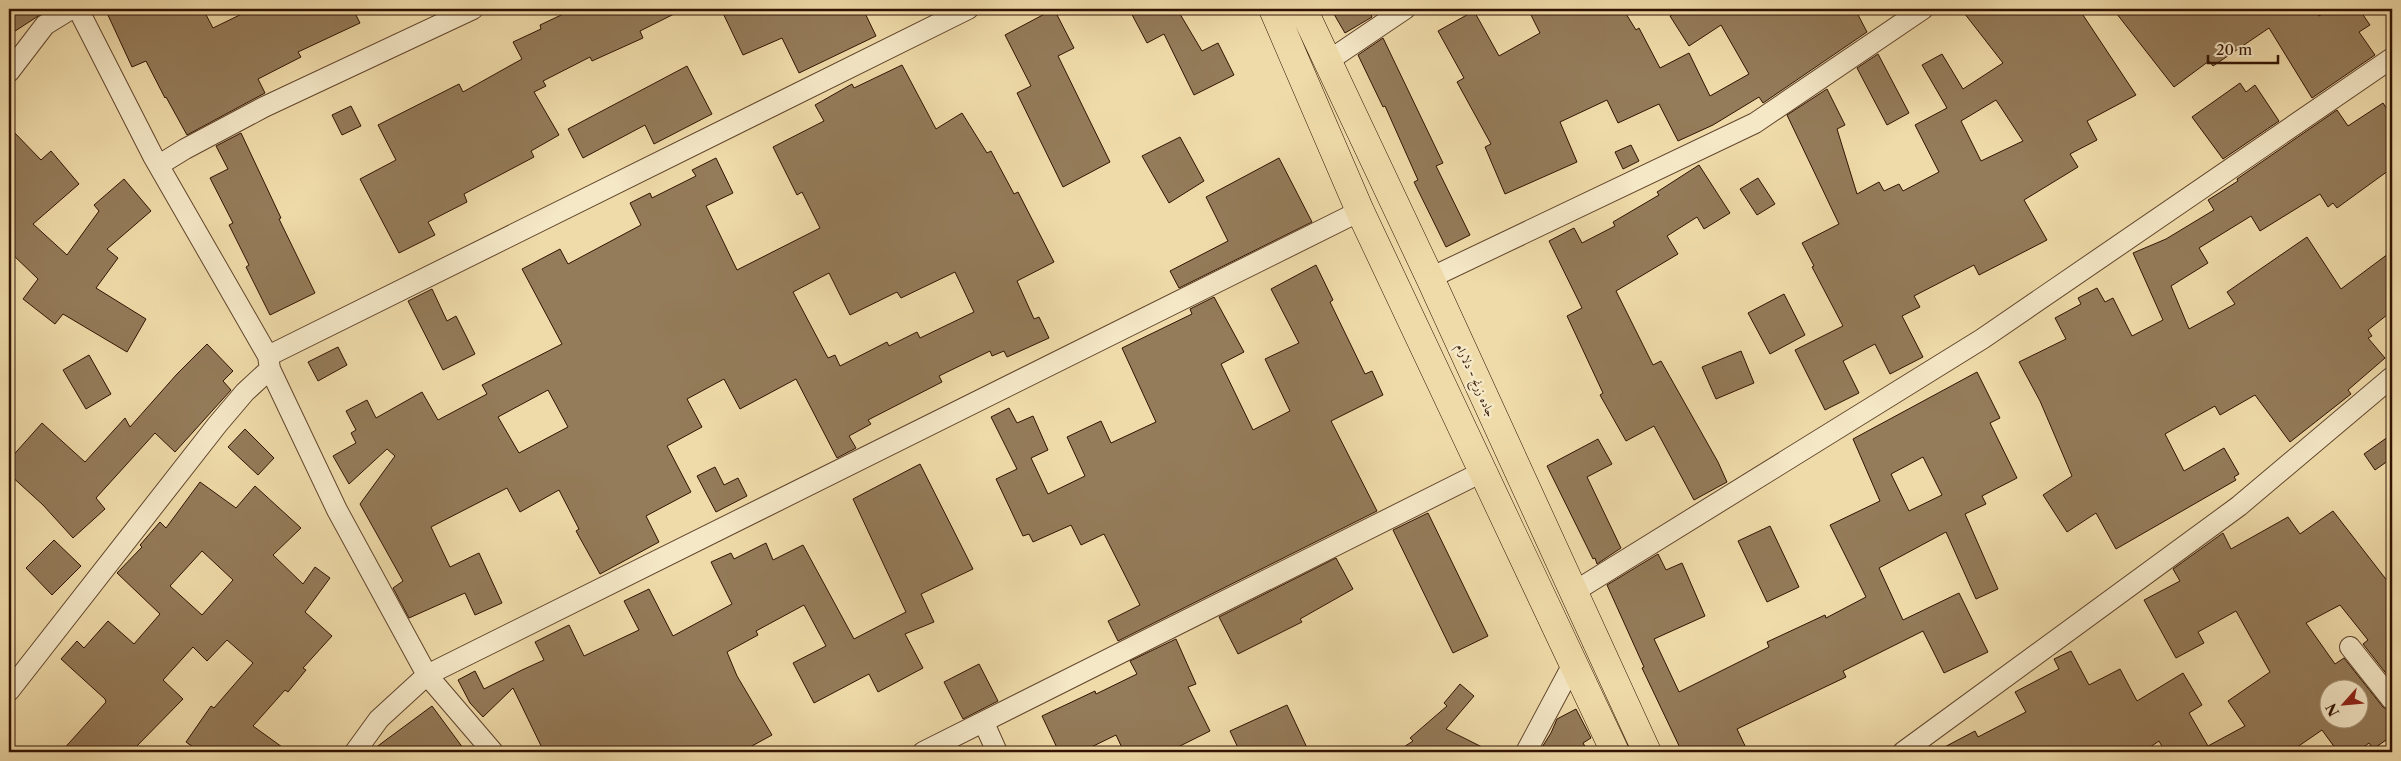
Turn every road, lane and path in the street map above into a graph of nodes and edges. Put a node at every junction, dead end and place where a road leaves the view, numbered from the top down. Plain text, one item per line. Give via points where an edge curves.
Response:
1 (71, 9) edge
2 (78, 9) edge
3 (473, 9) edge
4 (968, 9) edge
5 (1273, 9) edge
6 (1303, 9) edge
7 (1405, 9) edge
8 (1923, 9) edge
9 (2392, 58) edge
10 (1328, 61) junction
11 (9, 72) edge
12 (159, 165) junction
13 (1360, 210) junction
14 (1430, 278) junction
15 (269, 362) junction
16 (2392, 377) edge
17 (1484, 471) junction
18 (1572, 593) junction
19 (2350, 647) dead end
20 (1573, 664) junction
21 (427, 675) junction
22 (9, 691) edge
23 (2392, 700) edge
24 (984, 722) junction
25 (355, 752) edge
26 (493, 752) edge
27 (923, 752) edge
28 (997, 752) edge
29 (1526, 752) edge
30 (1615, 752) edge
31 (1646, 752) edge
32 (1903, 752) edge

1 - 11 street via 46,25
2 - 12 street
3 - 12 street via 264,107
4 - 15 street
5 - 13 highway
6 - 10 highway, جاده زرنج - دلارام
7 - 10 street
8 - 14 street via 1755,123
9 - 18 street via 1982,339
10 - 14 highway, جاده زرنج - دلارام
12 - 15 street
13 - 17 highway
13 - 21 street
14 - 18 highway, جاده زرنج - دلارام
15 - 21 street via 336,510
15 - 22 street
16 - 32 street via 2239,506
17 - 20 highway
17 - 24 street
18 - 31 highway, جاده زرنج - دلارام
19 - 23 street
20 - 29 street
20 - 30 highway
21 - 25 street via 379,719
21 - 26 street
24 - 27 street
24 - 28 street

